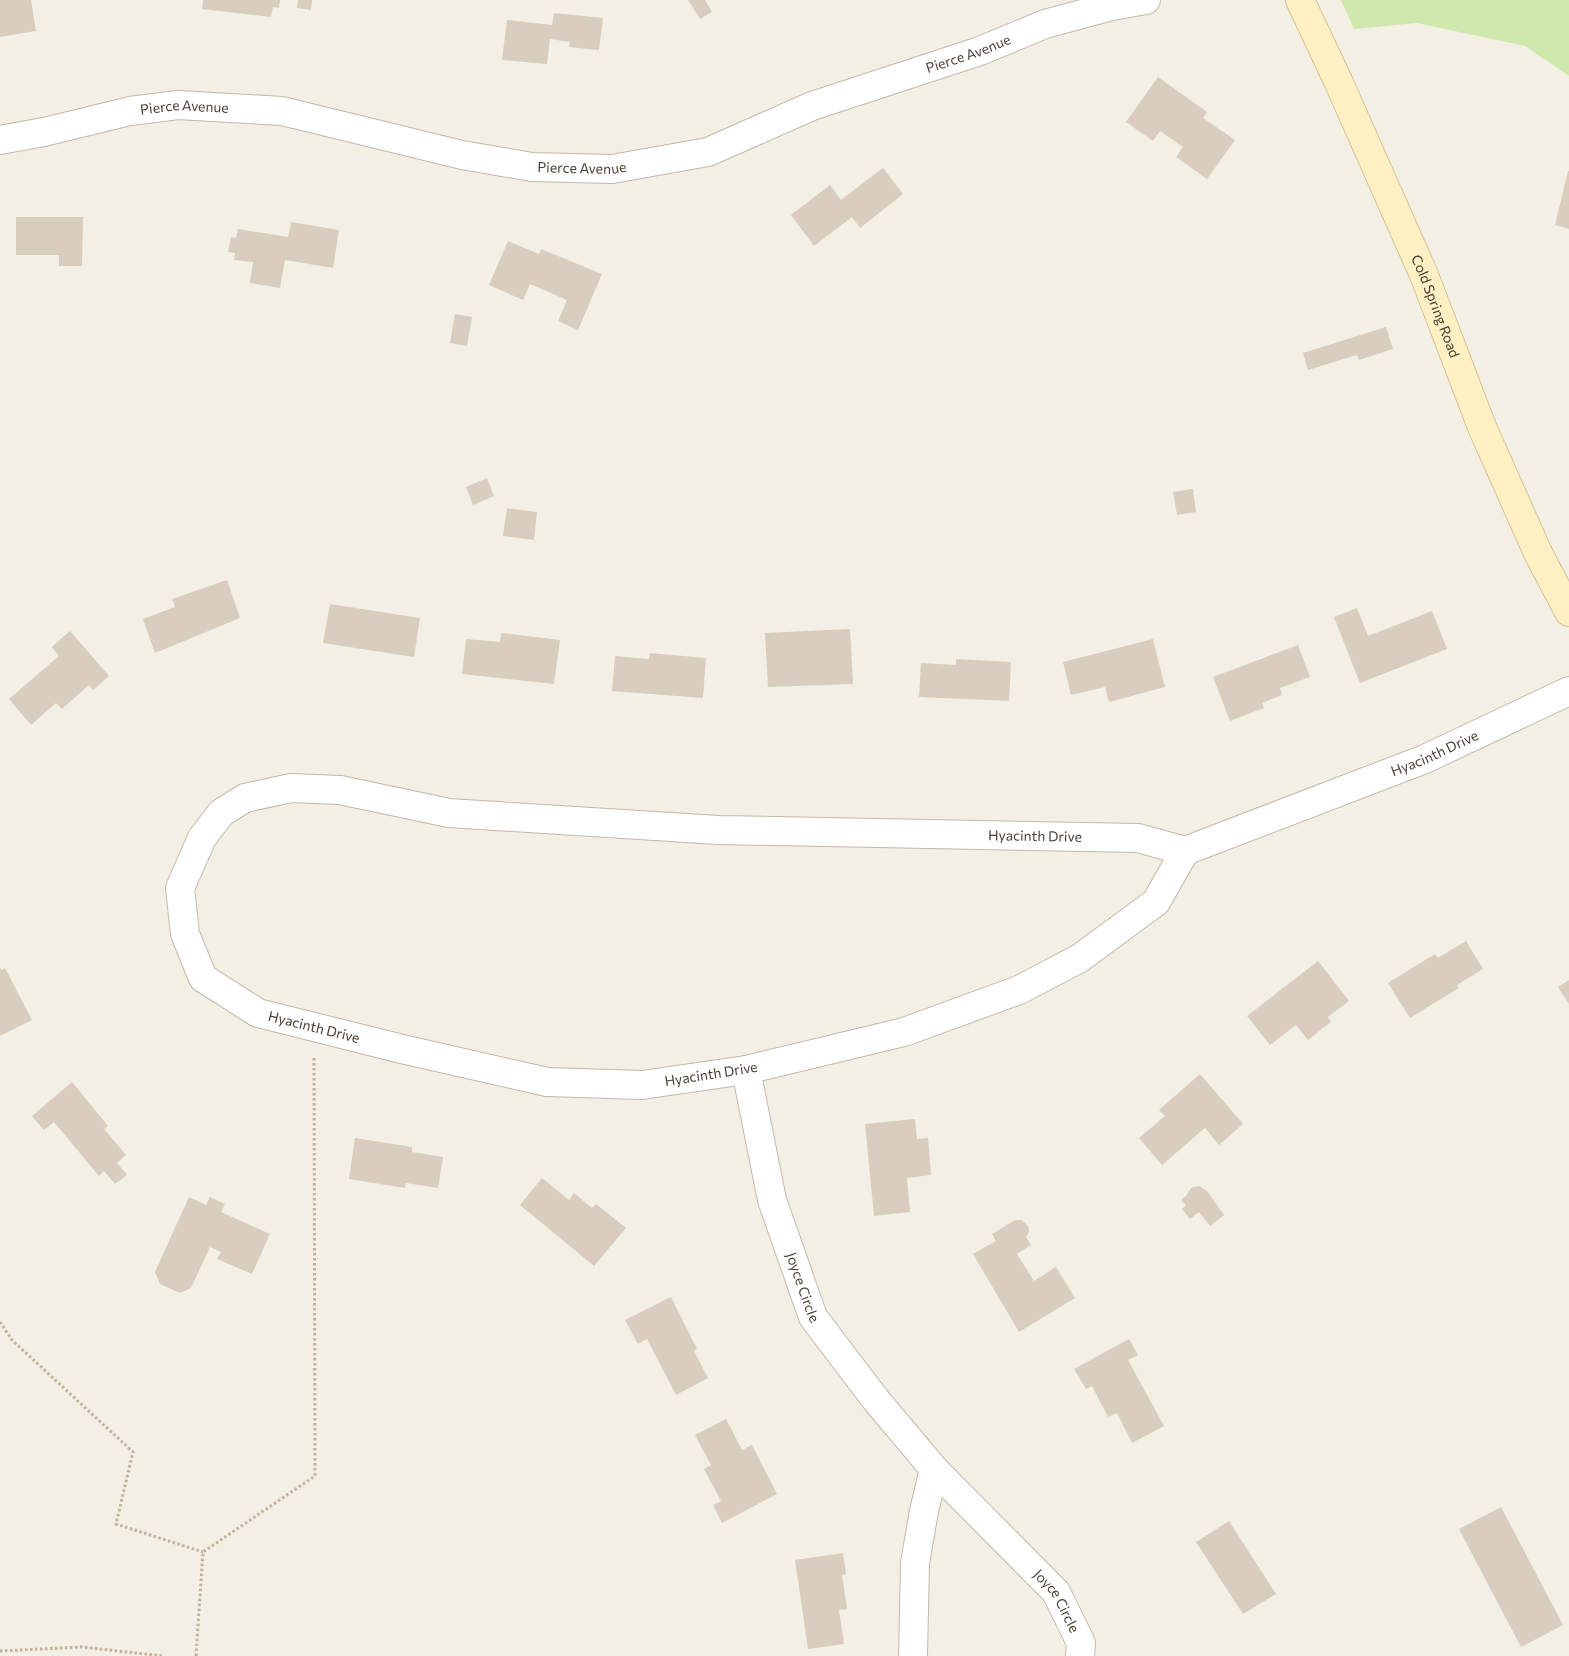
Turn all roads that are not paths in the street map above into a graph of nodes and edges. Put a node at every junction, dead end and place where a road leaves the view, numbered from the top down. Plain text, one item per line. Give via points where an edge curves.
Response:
1 (1146, 0) edge
2 (1300, 0) edge
3 (0, 140) edge
4 (1569, 612) edge
5 (1569, 691) edge
6 (1185, 851) junction
7 (746, 1070) junction
8 (934, 1469) junction
9 (913, 1656) edge
10 (1080, 1656) edge

1 - 3 street, Pierce Avenue via 1045,24 980,51 812,106 708,152 612,169 532,167 462,155 282,111 178,104 130,111
2 - 4 street, Cold Spring Road via 1424,275 1482,427 1538,553
5 - 6 street, Hyacinth Drive via 1425,759
6 - 7 street, Hyacinth Drive via 1156,902 1080,958 1019,990 904,1032
6 - 7 street, Hyacinth Drive via 1138,838 718,830 449,813 340,790 291,788 246,798 221,813 202,838 180,888 185,934 203,978 258,1013 547,1082 642,1085
7 - 8 street, Joyce Circle via 772,1200 813,1317
8 - 9 street via 915,1563
8 - 10 street, Joyce Circle via 1056,1592 1081,1643

